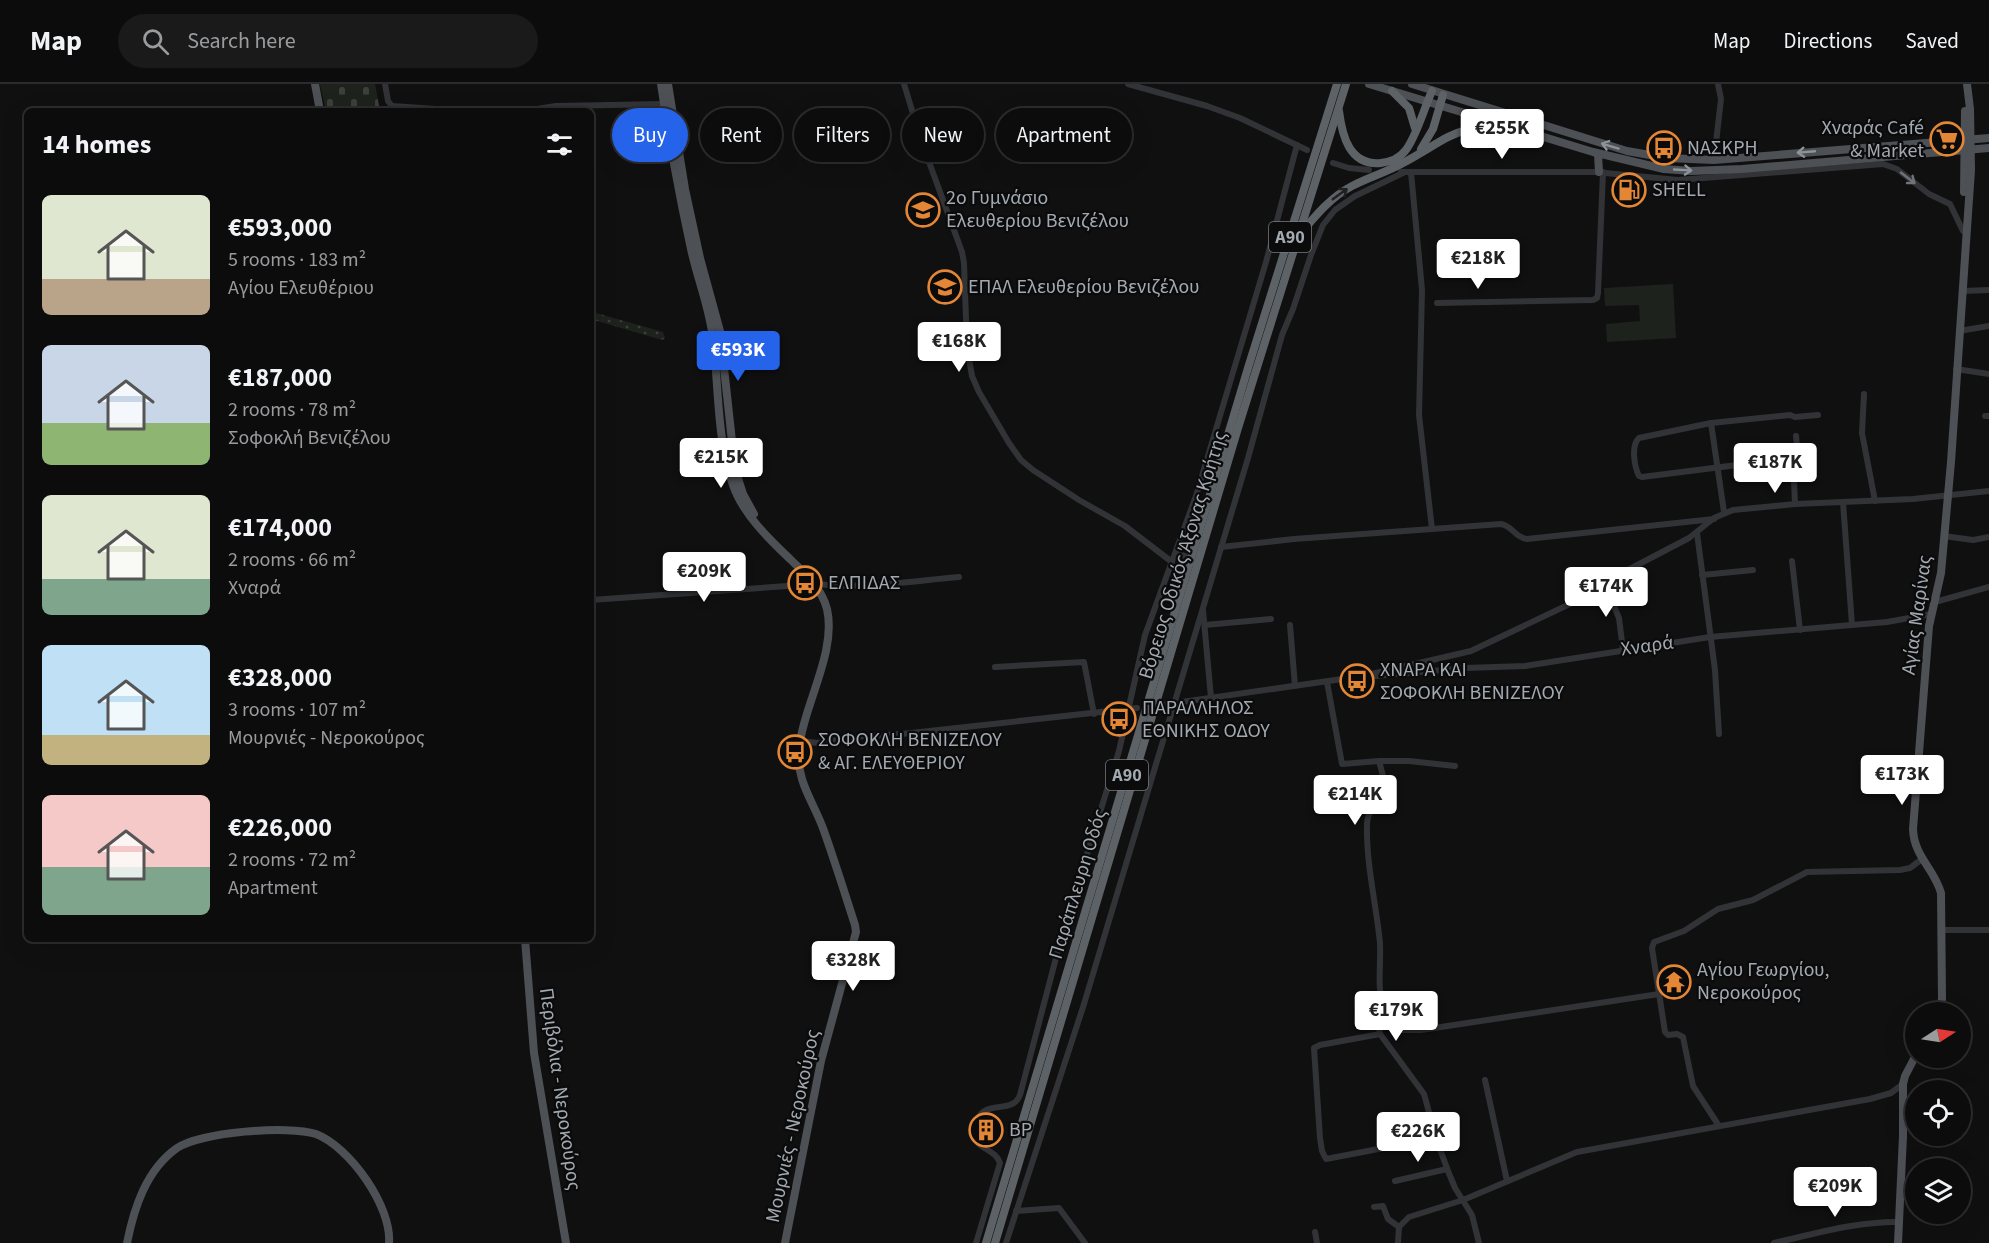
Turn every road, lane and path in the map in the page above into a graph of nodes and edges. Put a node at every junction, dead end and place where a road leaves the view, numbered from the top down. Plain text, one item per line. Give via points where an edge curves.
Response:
1 (315, 84) edge
2 (386, 84) edge
3 (661, 84) edge
4 (668, 84) edge
5 (1128, 84) edge
6 (1338, 84) edge
7 (1346, 84) edge
8 (1369, 84) edge
9 (1412, 84) edge
10 (1718, 84) edge
11 (1967, 84) edge
12 (904, 85) edge
13 (1392, 91) junction
14 (1432, 91) junction
15 (1339, 94) junction
16 (1443, 94) junction
17 (1428, 100) junction
18 (664, 104) junction
19 (1440, 104) junction
20 (1339, 107) junction
21 (319, 108) edge
22 (421, 108) edge
23 (544, 108) edge
24 (1968, 122) junction
25 (1520, 130) junction
26 (1416, 131) junction
27 (1988, 138) edge
28 (1968, 140) junction
29 (1948, 141) junction
30 (1297, 145) junction
31 (1988, 148) edge
32 (1307, 150) dead end
33 (1968, 150) junction
34 (1950, 151) junction
35 (1598, 154) junction
36 (1415, 156) junction
37 (1714, 160) junction
38 (1334, 163) dead end
39 (1968, 165) junction
40 (1369, 170) dead end
41 (1404, 172) junction
42 (1601, 172) junction
43 (1963, 231) junction
44 (1299, 235) junction
45 (1964, 250) junction
46 (1989, 290) edge
47 (1962, 291) junction
48 (1437, 303) dead end
49 (1989, 326) edge
50 (1959, 331) junction
51 (1956, 369) junction
52 (1989, 374) edge
53 (1864, 394) dead end
54 (1818, 415) dead end
55 (1711, 423) junction
56 (1796, 436) dead end
57 (1793, 458) junction
58 (1717, 467) junction
59 (1989, 491) edge
60 (1948, 495) junction
61 (1875, 501) junction
62 (1843, 502) junction
63 (1796, 504) junction
64 (1724, 513) junction
65 (1714, 519) junction
66 (1432, 529) junction
67 (1697, 533) junction
68 (766, 534) junction
69 (1944, 536) junction
70 (1989, 537) edge
71 (1221, 547) junction
72 (1176, 552) junction
73 (1185, 556) dead end
74 (1207, 561) dead end
75 (1792, 561) dead end
76 (1172, 562) junction
77 (1216, 563) junction
78 (1753, 570) dead end
79 (1702, 575) junction
80 (959, 577) dead end
81 (1604, 583) junction
82 (816, 584) junction
83 (1989, 587) edge
84 (594, 600) edge
85 (1935, 602) junction
86 (1203, 606) junction
87 (1931, 614) junction
88 (1270, 618) dead end
89 (1205, 625) junction
90 (1290, 625) dead end
91 (1852, 625) junction
92 (1800, 630) junction
93 (1710, 637) junction
94 (1623, 650) junction
95 (995, 667) dead end
96 (1363, 676) junction
97 (1327, 682) junction
98 (1296, 686) junction
99 (1211, 698) junction
100 (1175, 703) junction
101 (1161, 705) dead end
102 (1134, 709) junction
103 (1094, 714) junction
104 (1719, 734) dead end
105 (801, 741) junction
106 (1379, 761) junction
107 (1455, 766) dead end
108 (1922, 859) junction
109 (1942, 930) junction
110 (1989, 930) edge
111 (525, 942) edge
112 (1659, 994) junction
113 (1941, 1002) edge
114 (1383, 1008) junction
115 (1380, 1034) junction
116 (1909, 1068) edge
117 (1485, 1080) dead end
118 (1903, 1084) junction
119 (1029, 1101) junction
120 (1018, 1109) dead end
121 (1719, 1126) junction
122 (1436, 1138) junction
123 (1004, 1156) dead end
124 (1008, 1169) junction
125 (1447, 1169) junction
126 (1395, 1181) dead end
127 (1507, 1181) junction
128 (1463, 1200) junction
129 (1374, 1207) dead end
130 (1016, 1211) junction
131 (1899, 1222) junction
132 (1399, 1227) junction
133 (1315, 1232) dead end
134 (127, 1243) edge
135 (389, 1243) edge
136 (566, 1243) edge
137 (785, 1243) edge
138 (976, 1243) edge
139 (986, 1243) edge
140 (995, 1243) edge
141 (1006, 1243) edge
142 (1085, 1243) edge
143 (1317, 1243) edge
144 (1398, 1243) edge
145 (1479, 1243) edge
146 (1774, 1243) edge
147 (1898, 1243) edge

1 - 21 main road
2 - 22 street via 392,106
3 - 18 main road
4 - 68 main road via 685,189 720,332 735,469 743,494
5 - 30 street via 1218,110
6 - 15 highway, Βόρειος Οδικός Άξονας Κρήτης / Α90
7 - 15 highway, Βόρειος Οδικός Άξονας Κρήτης / Α90
8 - 13 main road
9 - 14 main road
10 - 37 street via 1721,99
11 - 24 main road, Αγίας Μαρίνας
12 - 76 street via 962,252 968,354 979,392 1021,460 1045,479 1138,535
13 - 17 main road
13 - 26 highway via 1412,113
14 - 16 main road
14 - 17 highway
15 - 20 highway, Βόρειος Οδικός Άξονας Κρήτης / Α90
15 - 119 highway, Βόρειος Οδικός Άξονας Κρήτης / Α90 via 1248,368
16 - 19 highway
37 -> 16 main road via 1627,151
17 - 19 main road
17 - 26 highway
18 - 23 street
18 - 68 main road via 678,190 712,332 728,470 737,496
19 - 25 main road
19 - 36 highway via 1430,135
20 - 26 highway via 1343,137 1352,152 1365,161 1383,163 1397,159
20 - 44 highway, Βόρειος Οδικός Άξονας Κρήτης / Α90
24 - 27 main road
24 - 28 main road, Αγίας Μαρίνας
24 - 29 main road via 1961,133
25 - 35 main road
25 - 36 highway via 1471,128 1451,134
27 - 28 main road
28 - 29 main road
28 - 33 main road, Αγίας Μαρίνας
29 -> 37 main road
30 - 32 street
30 - 72 street, Παράπλευρη Οδός via 1258,289
31 - 33 main road
31 - 39 main road
33 - 34 main road
33 - 39 main road, Αγίας Μαρίνας
35 -> 34 main road via 1664,169 1702,171
34 - 39 main road
35 - 42 main road
44 -> 36 highway via 1344,191
38 - 40 street
39 - 43 main road, Αγίας Μαρίνας
39 - 45 main road, Αγίας Μαρίνας
41 - 42 street
41 - 66 street via 1422,290 1419,415
41 - 71 street, Παράπλευρη Οδός via 1345,202 1323,225 1282,335
42 -> 43 street via 1678,180 1883,164 1950,204
42 - 48 street via 1597,298
43 - 45 main road, Αγίας Μαρίνας
44 - 140 highway, Βόρειος Οδικός Άξονας Κρήτης / Α90
45 - 47 main road, Αγίας Μαρίνας
46 - 47 street
47 - 50 main road, Αγίας Μαρίνας
49 - 50 street
50 - 51 main road, Αγίας Μαρίνας
51 - 52 street
51 - 60 main road, Αγίας Μαρίνας
53 - 61 street via 1862,433
54 - 55 street
55 - 58 street
55 - 58 street via 1639,438 1634,444 1636,468 1642,477
56 - 57 street
57 - 58 street
57 - 63 street
58 - 64 street
59 - 60 street
60 - 61 street
60 - 69 main road, Αγίας Μαρίνας
61 - 62 street
62 - 63 street
62 - 91 street
63 - 64 street
64 - 65 street, Χναρά
65 - 66 street via 1527,539 1506,525
65 - 67 street, Χναρά
66 - 71 street
67 - 79 street
67 - 81 street, Χναρά
68 - 82 main road
69 - 70 street via 1973,540
69 - 85 main road, Αγίας Μαρίνας
71 - 77 street, Παράπλευρη Οδός
72 - 73 street
72 - 76 street, Παράπλευρη Οδός
74 - 77 street
75 - 92 street
76 - 102 street, Παράπλευρη Οδός via 1145,635
77 - 86 street, Παράπλευρη Οδός
78 - 79 street
79 - 93 street
80 - 82 street
81 - 94 street via 1619,618
81 - 96 street, Χναρά via 1479,648
82 - 84 street
82 - 105 main road, Μουρνιές - Νεροκούρος via 825,603 830,633
83 - 85 street
85 - 87 main road, Αγίας Μαρίνας
86 - 89 street
86 - 100 street, Παράπλευρη Οδός
87 - 91 street, Χναρά
87 - 108 main road, Αγίας Μαρίνας via 1913,829 1914,843
88 - 89 street
89 - 99 street
90 - 98 street
91 - 92 street, Χναρά
92 - 93 street, Χναρά
93 - 94 street, Χναρά
93 - 104 street
94 - 96 street, Χναρά via 1525,666
95 - 103 street via 1084,662
96 - 97 street, Χναρά
97 - 98 street, Χναρά
97 - 106 street via 1342,764
98 - 99 street, Χναρά
99 - 100 street, Χναρά
100 - 101 street, Χναρά
100 - 130 street, Παράπλευρη Οδός via 1084,1004
102 - 103 street
102 - 138 street, Παράπλευρη Οδός via 1062,935 1020,1095 1011,1105 984,1110 976,1121 976,1142 995,1154 1000,1163
103 - 105 street via 818,743
105 - 137 main road, Μουρνιές - Νεροκούρος via 799,764 804,791 823,828 856,932 821,1061
106 - 107 street
106 - 114 street via 1384,791 1382,800 1370,810 1366,846 1380,943
108 - 109 main road, Αγίας Μαρίνας via 1940,888
108 - 112 street via 1905,870 1807,872 1759,898 1718,909 1684,932 1658,940 1652,948
109 - 110 street
109 - 113 main road, Αγίας Μαρίνας
111 - 136 main road, Περιβόλια - Νεροκούρος via 534,1053
112 - 114 street via 1411,1030 1398,1030 1390,1011
112 - 121 street via 1665,1032 1683,1037 1693,1086
114 - 115 street via 1377,1015
115 - 122 street via 1424,1094
115 - 122 street via 1314,1048 1324,1156 1330,1160
116 - 118 main road
117 - 127 street
118 - 121 street via 1891,1093 1869,1099
118 - 131 main road
119 - 120 highway
119 - 124 highway, Βόρειος Οδικός Άξονας Κρήτης / Α90
121 - 127 street via 1577,1152
122 - 125 street
123 - 124 highway
124 - 139 highway, Βόρειος Οδικός Άξονας Κρήτης / Α90
125 - 126 street
125 - 128 street
127 - 128 street
128 - 132 street via 1409,1217
128 - 145 street via 1476,1225
129 - 132 street via 1383,1206 1388,1219
130 - 141 street, Παράπλευρη Οδός
130 - 142 street via 1059,1208
131 - 146 street via 1880,1222
131 - 147 main road
132 - 144 street
133 - 143 street
134 - 135 main road via 137,1204 152,1173 177,1148 211,1136 278,1130 314,1134 345,1154 383,1209

